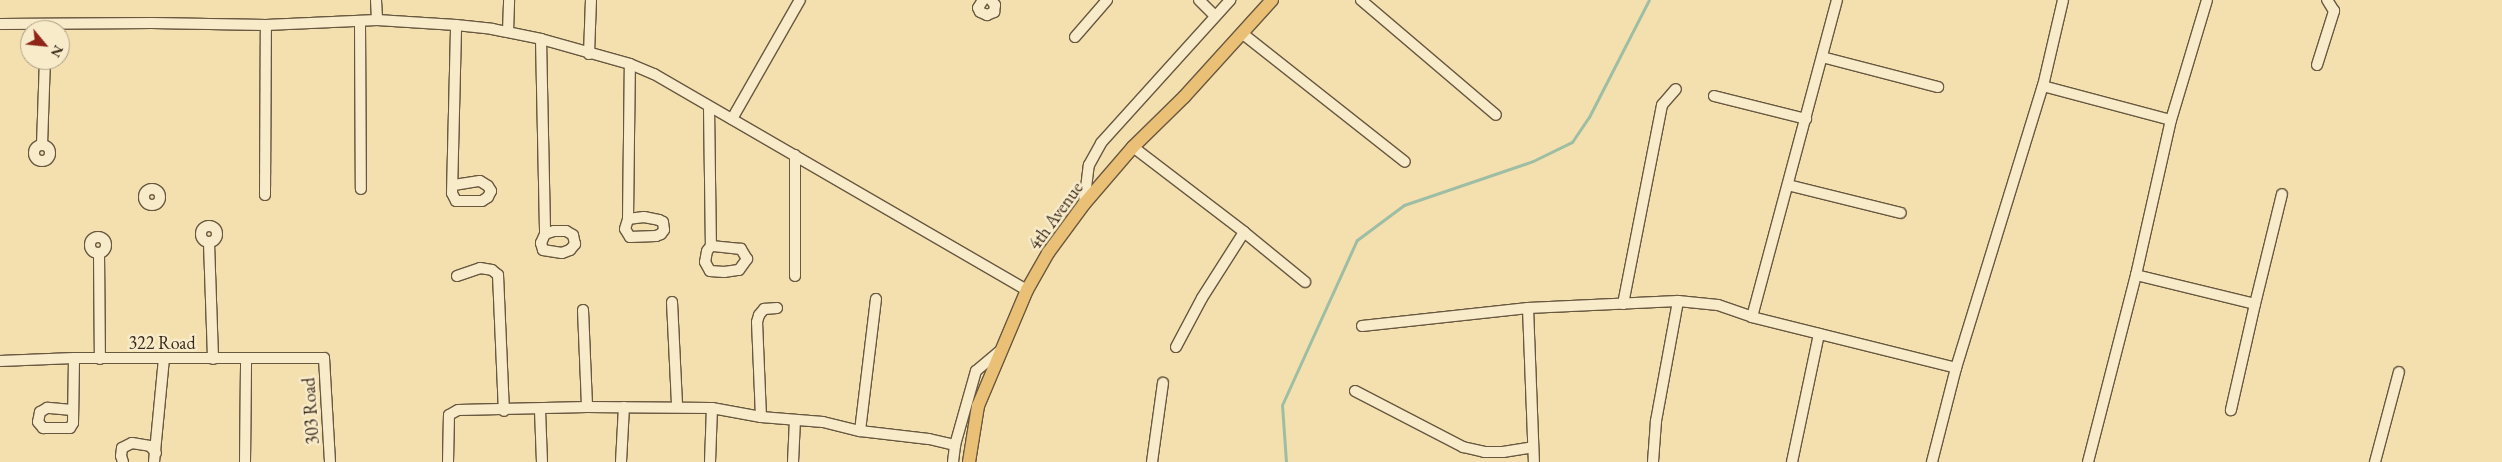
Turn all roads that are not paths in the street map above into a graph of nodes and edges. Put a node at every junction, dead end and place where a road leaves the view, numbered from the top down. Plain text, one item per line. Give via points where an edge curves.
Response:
1 (376, 0) edge
2 (509, 0) edge
3 (591, 0) edge
4 (800, 0) edge
5 (1107, 0) edge
6 (1199, 0) edge
7 (1230, 0) edge
8 (1272, 0) edge
9 (1360, 0) edge
10 (1837, 0) edge
11 (2063, 0) edge
12 (2207, 0) edge
13 (2327, 0) edge
14 (1215, 16) junction
15 (377, 20) junction
16 (360, 22) junction
17 (0, 24) edge
18 (20, 25) edge
19 (266, 25) junction
20 (456, 25) junction
21 (70, 26) edge
22 (508, 32) junction
23 (1243, 34) junction
24 (1075, 37) dead end
25 (541, 39) junction
26 (589, 54) junction
27 (1822, 57) junction
28 (630, 64) junction
29 (2317, 64) dead end
30 (45, 70) edge
31 (2043, 86) junction
32 (1938, 87) dead end
33 (1676, 89) dead end
34 (1714, 96) dead end
35 (709, 107) junction
36 (1496, 115) dead end
37 (732, 119) junction
38 (1806, 120) junction
39 (2171, 120) junction
40 (42, 145) dead end
41 (1133, 147) junction
42 (795, 155) junction
43 (1405, 162) dead end
44 (454, 185) dead end
45 (1788, 185) junction
46 (361, 189) dead end
47 (2282, 194) dead end
48 (265, 195) dead end
49 (1084, 204) junction
50 (1901, 213) dead end
51 (628, 218) dead end
52 (1244, 232) junction
53 (545, 234) dead end
54 (209, 243) dead end
55 (711, 246) dead end
56 (99, 253) dead end
57 (2136, 275) junction
58 (456, 276) dead end
59 (795, 276) dead end
60 (1305, 282) dead end
61 (1028, 290) junction
62 (876, 299) dead end
63 (1678, 301) junction
64 (672, 302) dead end
65 (1622, 304) junction
66 (2255, 304) junction
67 (777, 308) dead end
68 (1528, 308) junction
69 (583, 310) dead end
70 (1752, 317) junction
71 (1362, 326) dead end
72 (1819, 334) junction
73 (1176, 347) dead end
74 (1002, 349) junction
75 (74, 358) junction
76 (324, 358) joint
77 (100, 359) junction
78 (0, 360) edge
79 (164, 360) junction
80 (213, 360) junction
81 (246, 360) junction
82 (1956, 368) junction
83 (2399, 372) dead end
84 (1162, 382) dead end
85 (1355, 391) dead end
86 (677, 406) junction
87 (587, 407) junction
88 (624, 407) junction
89 (712, 408) junction
90 (72, 410) dead end
91 (540, 410) junction
92 (2231, 410) dead end
93 (504, 411) junction
94 (761, 417) junction
95 (795, 420) junction
96 (860, 431) junction
97 (955, 445) junction
98 (1533, 447) junction
99 (155, 457) edge
100 (123, 462) edge
101 (245, 462) edge
102 (330, 462) edge
103 (448, 462) edge
104 (542, 462) edge
105 (620, 462) edge
106 (710, 462) edge
107 (792, 462) edge
108 (953, 462) edge
109 (969, 462) edge
110 (1152, 462) edge
111 (1534, 462) edge
112 (1653, 462) edge
113 (1792, 462) edge
114 (1932, 462) edge
115 (2088, 462) edge
116 (2375, 462) edge

1 - 15 street
2 - 22 street
3 - 26 street
4 - 37 street
5 - 24 street
6 - 14 street
7 - 14 street
8 - 23 main road, 4th Avenue
9 - 36 street
10 - 27 street
11 - 31 street
12 - 39 street
13 - 29 street via 2334,11
14 - 49 street via 1101,143 1089,165
15 - 16 street
15 - 20 street
16 - 19 street
16 - 46 street
17 - 18 street
19 - 21 street via 152,23
19 - 48 street
20 - 22 street
20 - 44 street
22 - 25 street
23 - 41 main road, 4th Avenue
23 - 43 street
25 - 26 street
25 - 53 street
26 - 28 street
27 - 32 street
27 - 38 street
28 - 35 street via 654,74
28 - 51 street
30 - 40 street
31 - 39 street
31 - 82 street
33 - 65 street via 1662,105
34 - 38 street
35 - 37 street
35 - 55 street
37 - 42 street
38 - 45 street
39 - 57 street
41 - 49 main road, 4th Avenue
41 - 52 street
42 - 59 street
42 - 61 street
45 - 50 street
45 - 70 street
47 - 66 street
49 - 61 main road, 4th Avenue via 1048,254
52 - 60 street
52 - 73 street via 1202,298
54 - 80 street
56 - 77 street
57 - 66 street
57 - 115 street
58 - 93 street via 480,268 498,275
61 - 74 main road, 4th Avenue
62 - 96 street
63 - 65 street
63 - 70 street via 1718,305
63 - 112 street via 1656,421
64 - 86 street
65 - 68 street
66 - 92 street
67 - 94 street via 764,309 757,322
68 - 71 street
68 - 98 street
69 - 87 street
70 - 72 street
72 - 82 street
72 - 113 street
74 - 97 street via 976,371
74 - 109 main road, 4th Avenue via 978,406
75 - 77 street, 322 Road
75 - 78 street, 322 Road
75 - 90 street
76 - 81 street, 322 Road
76 - 102 street, 303 Road
77 - 79 street, 322 Road
79 - 80 street, 322 Road
79 - 99 street
80 - 81 street, 322 Road
81 - 101 street
82 - 114 street
83 - 116 street
84 - 110 street
85 - 98 street via 1463,446 1484,452
86 - 88 street
86 - 89 street
87 - 88 street
87 - 91 street
88 - 105 street
89 - 94 street
89 - 106 street
91 - 93 street
91 - 104 street
93 - 103 street via 458,410 449,415
94 - 95 street
95 - 96 street via 823,422
95 - 107 street
96 - 97 street via 929,438
97 - 108 street
98 - 111 street
99 - 100 street via 150,446 132,443 122,448

